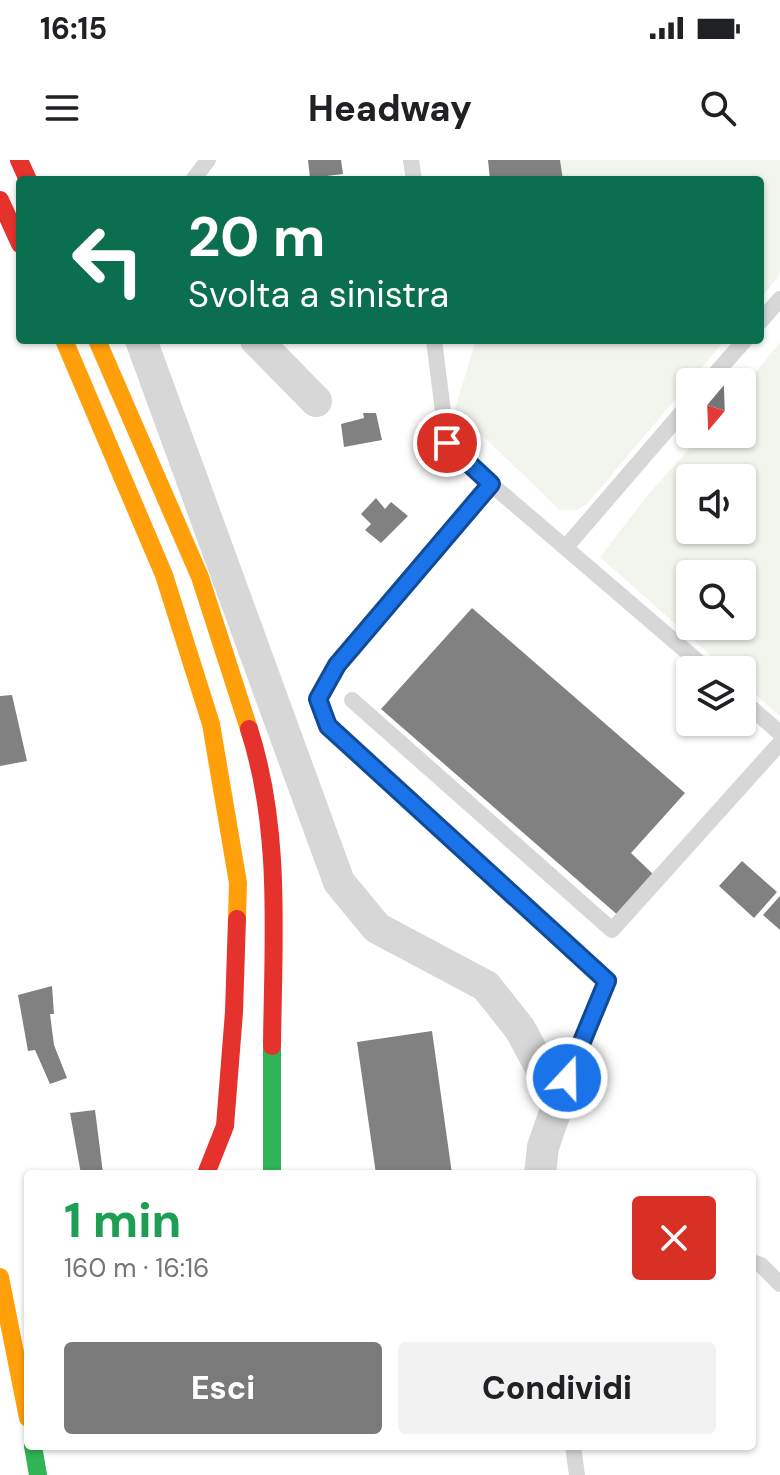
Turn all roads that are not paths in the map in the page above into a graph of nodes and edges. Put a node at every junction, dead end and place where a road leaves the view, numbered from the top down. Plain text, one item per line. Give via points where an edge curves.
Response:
1 (0, 200) edge
2 (16, 235) edge
3 (780, 299) edge
4 (764, 317) edge
5 (66, 344) edge
6 (99, 344) edge
7 (142, 344) edge
8 (260, 344) edge
9 (435, 344) edge
10 (741, 344) edge
11 (720, 368) edge
12 (316, 401) dead end
13 (676, 419) edge
14 (491, 484) junction
15 (566, 547) junction
16 (692, 656) edge
17 (352, 700) dead end
18 (756, 712) edge
19 (780, 733) edge
20 (780, 743) edge
21 (559, 1101) junction
22 (208, 1170) edge
23 (272, 1170) edge
24 (540, 1170) edge
25 (756, 1263) edge
26 (0, 1277) edge
27 (780, 1284) edge
28 (20, 1329) edge
29 (24, 1374) edge
30 (34, 1450) edge
31 (574, 1450) edge
32 (38, 1475) edge
33 (577, 1475) edge

1 - 2 main road
3 - 4 lane
5 - 22 main road via 164,575 211,724 238,883 225,1126
6 - 23 main road via 200,577 255,748 273,849
7 - 21 street via 339,882 377,928 486,986 520,1029
8 - 12 street
9 - 14 lane via 447,443
10 - 11 lane
13 - 15 lane
14 - 15 lane
14 - 21 lane via 337,665 318,699 328,726 607,981
15 - 16 lane
17 - 20 lane via 612,930
18 - 19 lane
21 - 24 street
25 - 27 lane
26 - 28 main road
28 - 29 main road
30 - 32 main road
31 - 33 lane

